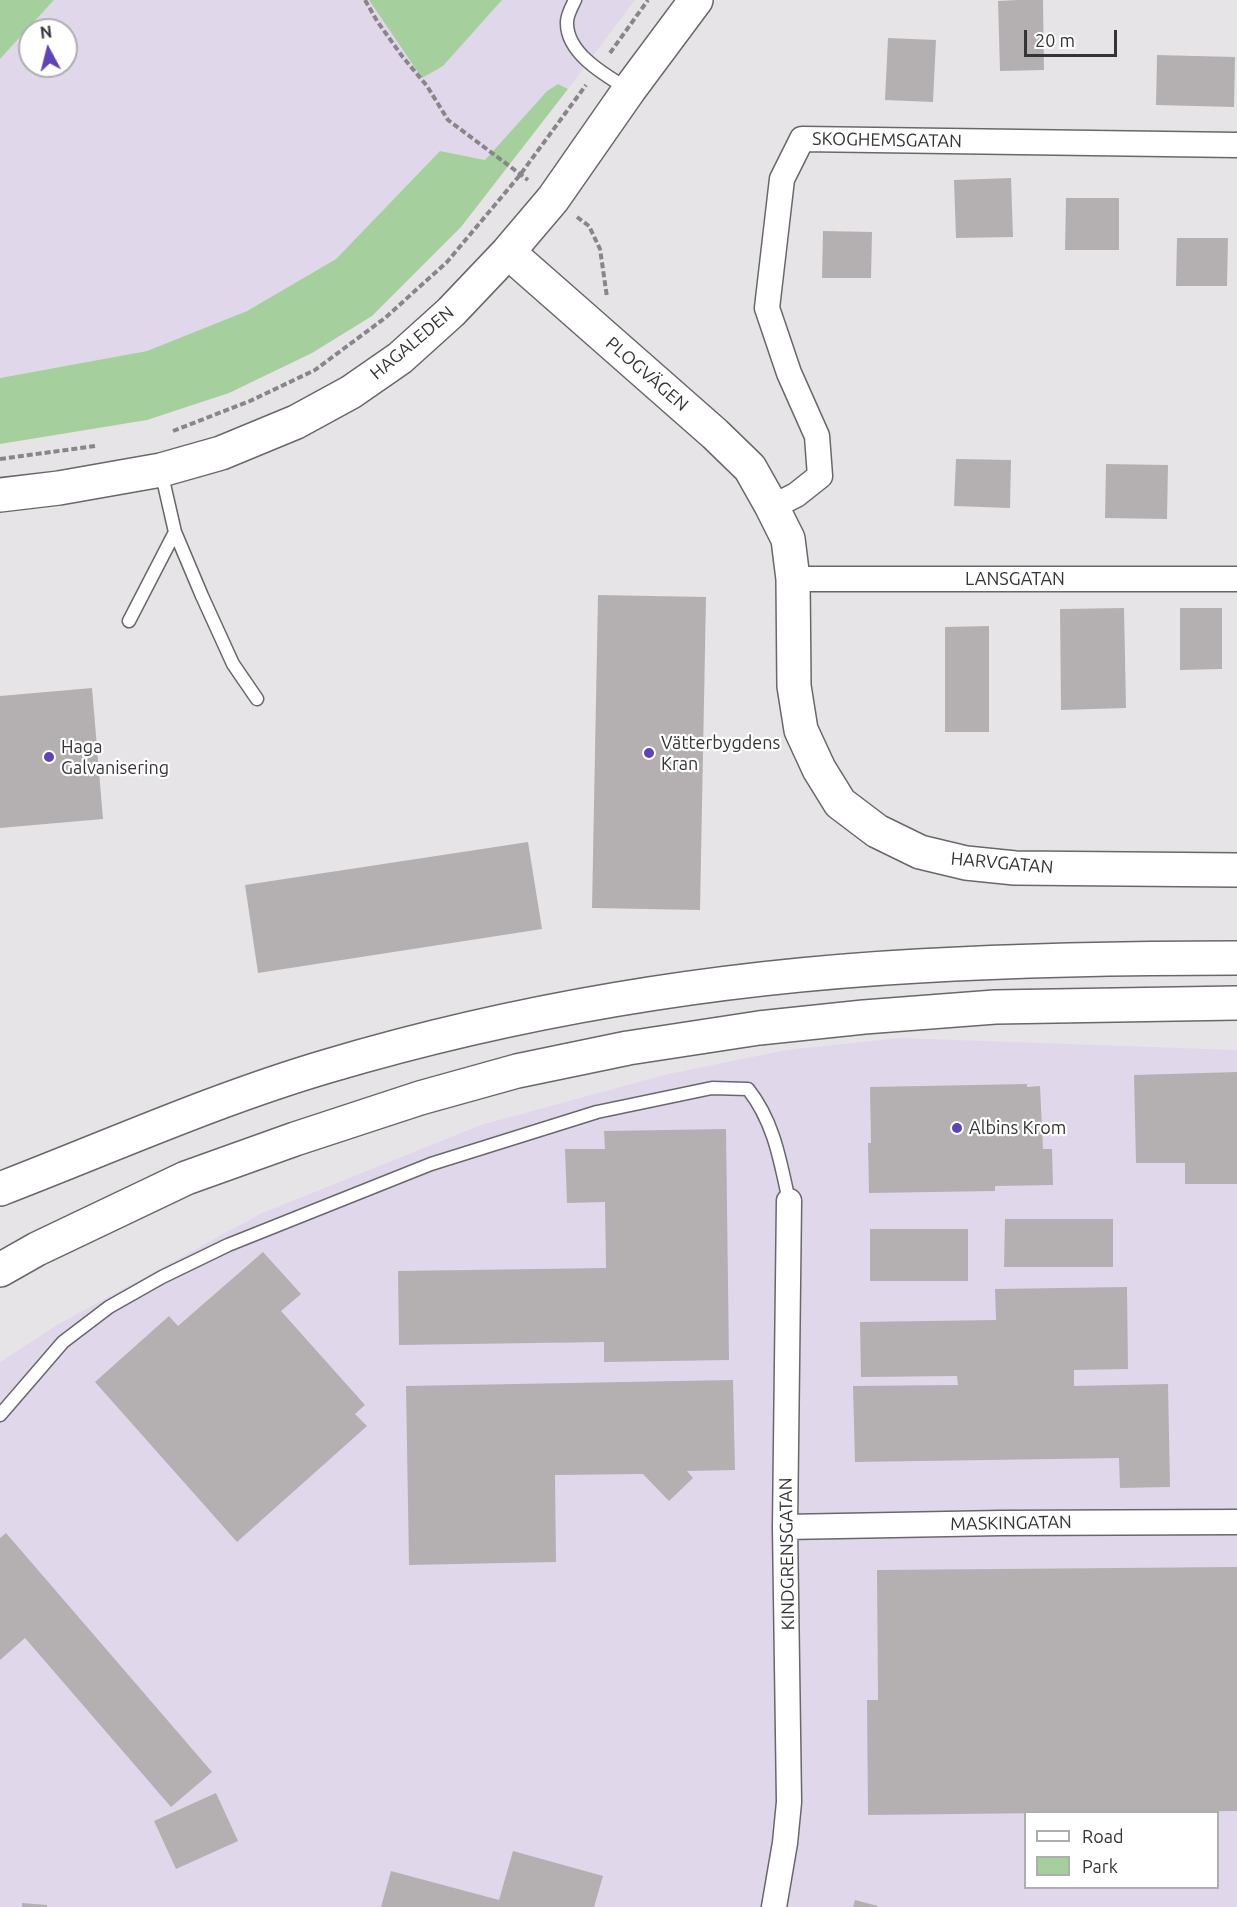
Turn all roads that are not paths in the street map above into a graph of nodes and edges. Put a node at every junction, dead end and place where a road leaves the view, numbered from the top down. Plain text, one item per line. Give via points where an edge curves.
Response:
1 (575, 0) edge
2 (696, 0) edge
3 (629, 90) junction
4 (1237, 145) edge
5 (508, 252) junction
6 (161, 470) junction
7 (0, 495) edge
8 (772, 507) junction
9 (175, 532) junction
10 (793, 579) junction
11 (1237, 579) edge
12 (129, 621) dead end
13 (257, 699) dead end
14 (1237, 870) edge
15 (1237, 958) edge
16 (1237, 1003) edge
17 (93, 1153) junction
18 (0, 1189) edge
19 (0, 1198) edge
20 (789, 1201) joint
21 (0, 1270) edge
22 (0, 1415) edge
23 (1237, 1522) edge
24 (785, 1527) junction
25 (774, 1907) edge

1 - 3 lane via 566,20 569,40 597,71
2 - 3 main road, HAGALEDEN
3 - 5 main road, HAGALEDEN via 553,199
4 - 8 street, SKOGHEMSGATAN via 802,139 782,178 767,308 816,436 820,476
5 - 6 main road, HAGALEDEN via 443,320 400,358 351,392 296,422 221,453
5 - 8 main road, PLOGVÄGEN via 715,434 750,468
6 - 7 main road, HAGALEDEN
6 - 9 lane
8 - 10 main road, HARVGATAN via 788,539
9 - 12 lane
9 - 13 lane via 233,664
10 - 11 street, LANSGATAN
10 - 14 main road, HARVGATAN via 794,686 801,730 840,803 877,831 920,852 966,863 1015,868
15 - 17 main road via 915,966 677,990 554,1010 327,1066
16 - 21 main road via 995,1007 864,1017 628,1048 517,1071 420,1098 186,1178
17 - 18 main road
17 - 19 main road
20 - 22 lane via 777,1149 761,1106 748,1089 712,1088 597,1112 431,1164 228,1245 162,1276 109,1307 63,1342
20 - 24 street, KINDGRENSGATAN
23 - 24 street, MASKINGATAN
24 - 25 street, KINDGRENSGATAN via 789,1802

